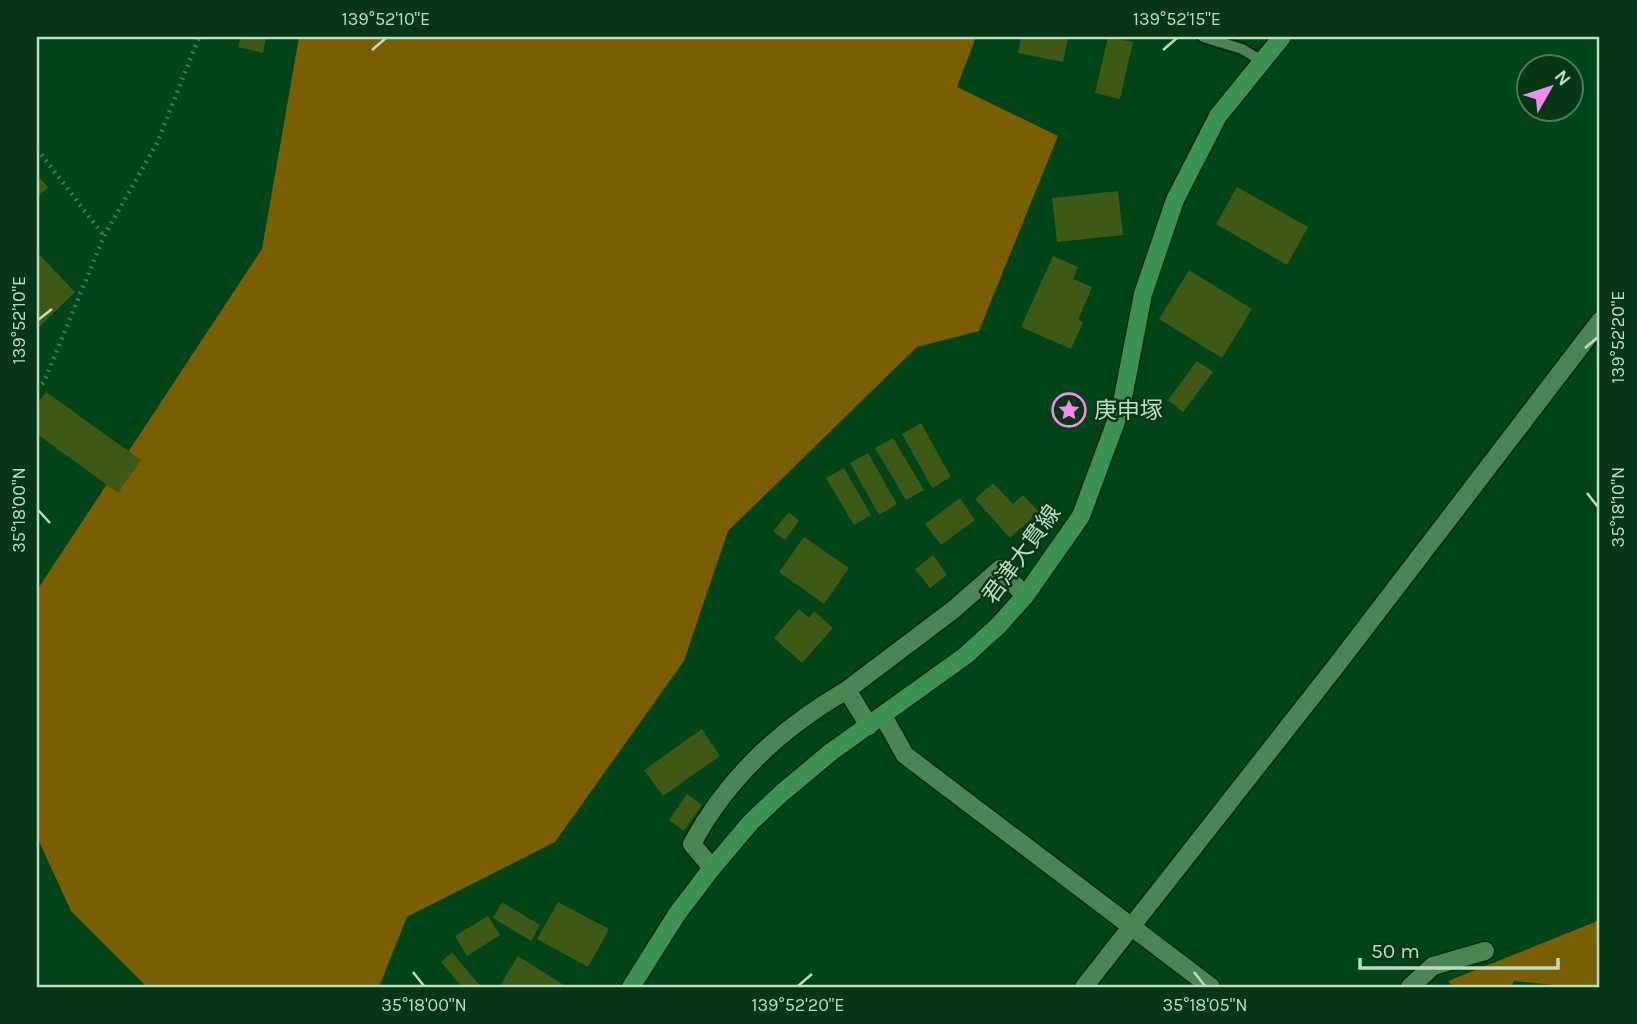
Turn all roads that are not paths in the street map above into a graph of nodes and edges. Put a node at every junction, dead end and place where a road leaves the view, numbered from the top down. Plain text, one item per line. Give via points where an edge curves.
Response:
1 (1203, 37) edge
2 (1282, 37) edge
3 (1262, 61) junction
4 (1600, 321) edge
5 (1025, 596) junction
6 (847, 690) junction
7 (876, 721) junction
8 (712, 868) junction
9 (1130, 926) junction
10 (1485, 951) dead end
11 (631, 987) edge
12 (1084, 987) edge
13 (1211, 987) edge
14 (1410, 987) edge

1 - 3 lane via 1242,49
2 - 3 main road, 君津大貫線
3 - 5 main road, 君津大貫線 via 1218,116 1175,200 1143,294 1121,408 1086,504
4 - 9 street
5 - 6 street via 1000,569
5 - 7 main road, 君津大貫線 via 965,656
6 - 7 street
6 - 8 street via 787,731 746,767 718,802 692,844
7 - 8 main road, 君津大貫線 via 783,792
7 - 9 street via 905,755
8 - 11 main road, 君津大貫線
9 - 12 street
9 - 13 street
10 - 14 street via 1433,966

